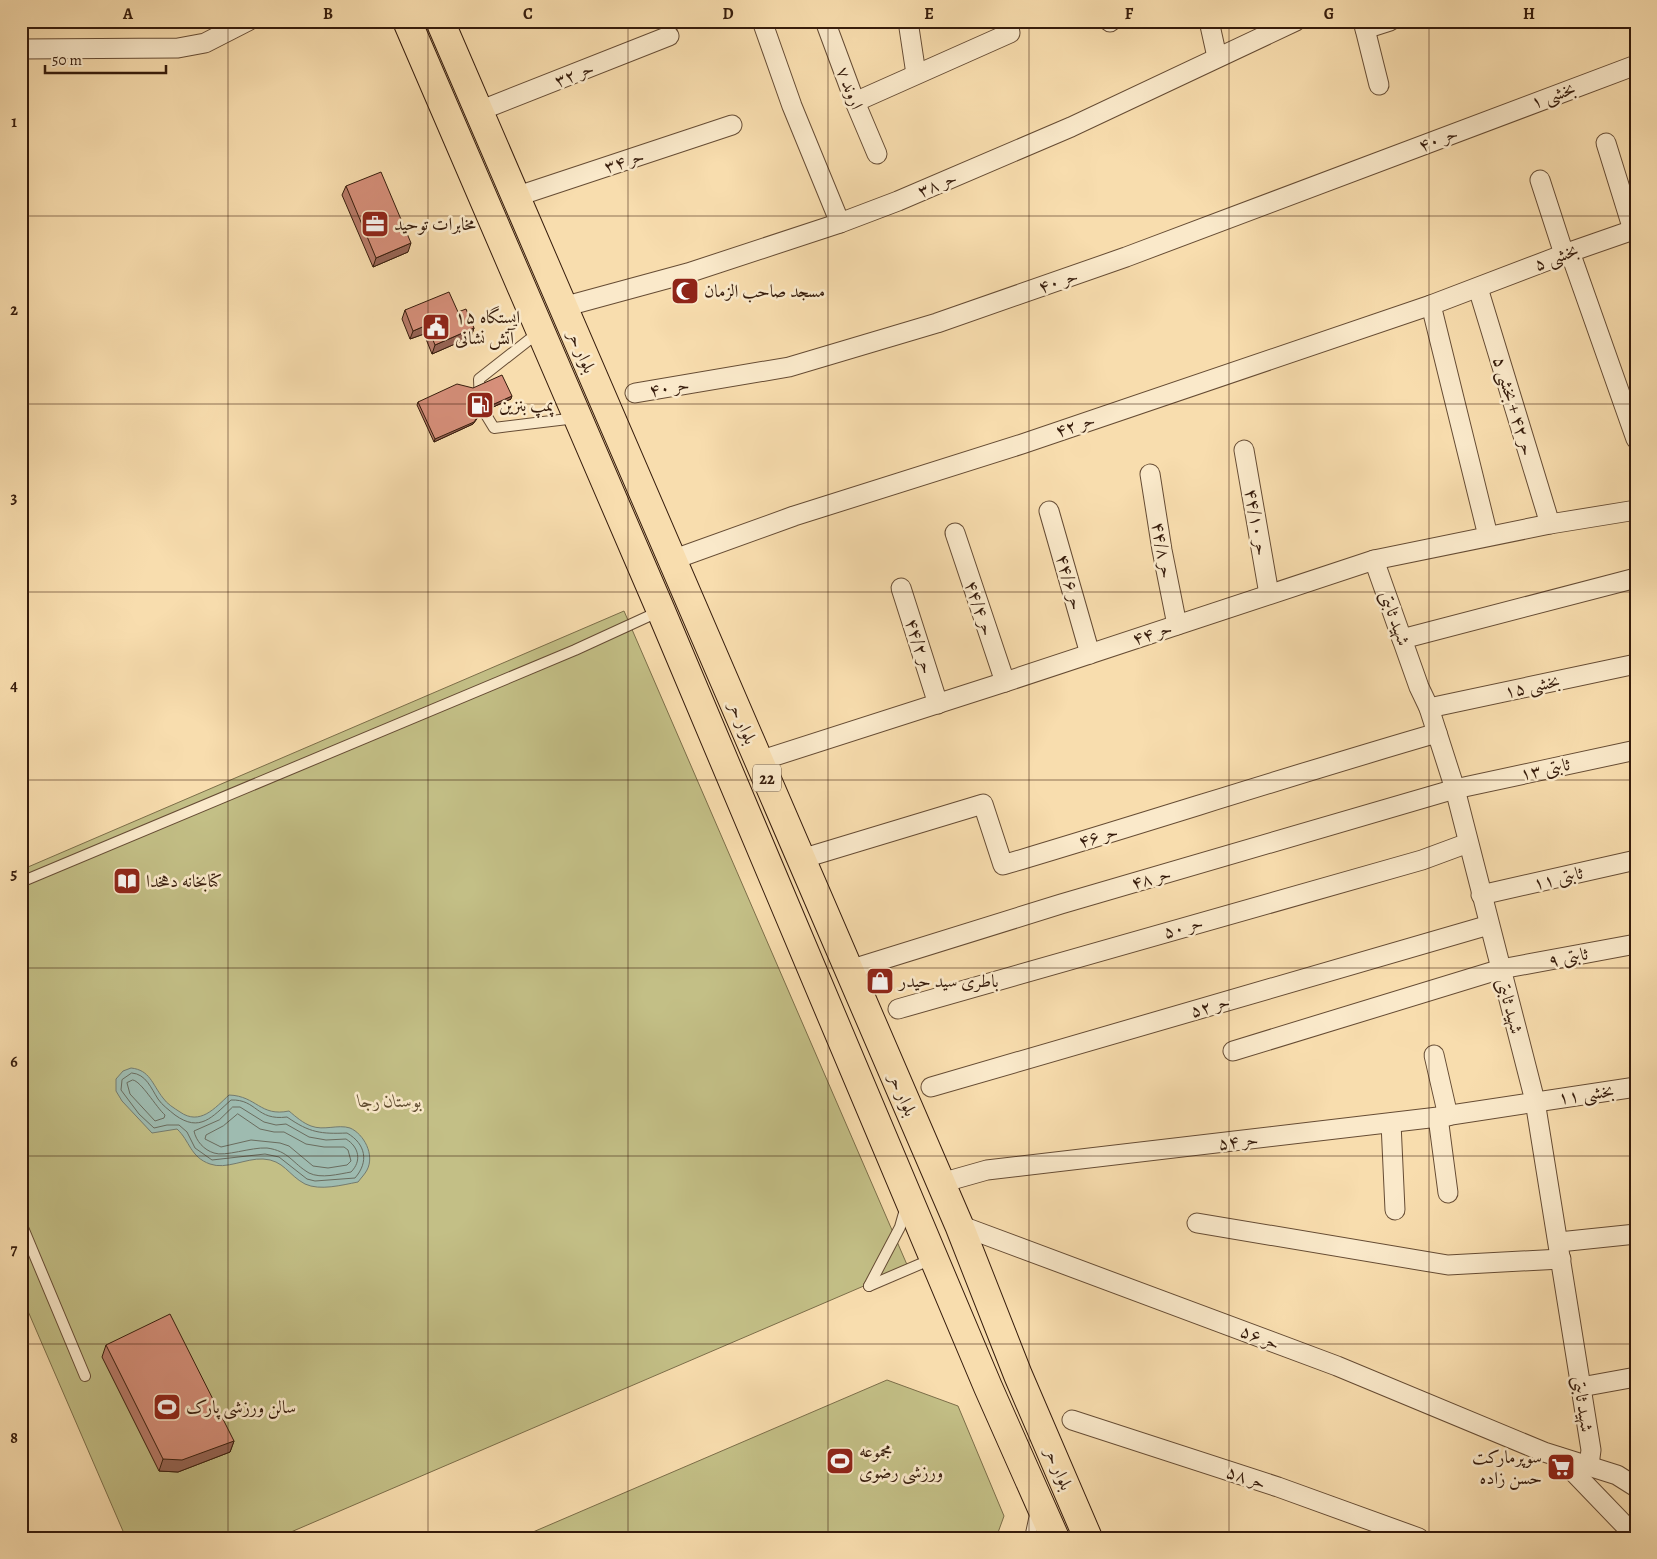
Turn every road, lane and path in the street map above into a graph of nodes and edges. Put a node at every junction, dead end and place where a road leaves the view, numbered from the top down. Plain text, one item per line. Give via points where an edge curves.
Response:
1 (248, 21) edge
2 (408, 21) edge
3 (440, 21) edge
4 (762, 21) edge
5 (826, 21) edge
6 (908, 21) edge
7 (1209, 21) edge
8 (1390, 21) edge
9 (1287, 23) edge
10 (1364, 25) edge
11 (1009, 27) edge
12 (669, 36) dead end
13 (21, 49) edge
14 (1217, 57) junction
15 (1636, 65) edge
16 (916, 74) junction
17 (1379, 85) dead end
18 (855, 102) junction
19 (479, 111) junction
20 (732, 125) dead end
21 (1470, 126) joint
22 (1606, 143) dead end
23 (877, 154) dead end
24 (1540, 180) dead end
25 (515, 197) junction
26 (840, 223) junction
27 (1634, 229) edge
28 (1567, 253) junction
29 (1478, 288) junction
30 (1431, 305) junction
31 (563, 307) junction
32 (540, 331) junction
33 (635, 393) dead end
34 (1630, 403) edge
35 (578, 418) junction
36 (1636, 439) edge
37 (1244, 450) dead end
38 (1150, 474) dead end
39 (1636, 510) edge
40 (1049, 511) dead end
41 (1550, 524) junction
42 (955, 533) dead end
43 (1488, 536) junction
44 (672, 560) junction
45 (1374, 560) junction
46 (1636, 578) edge
47 (901, 588) dead end
48 (1269, 594) junction
49 (661, 611) junction
50 (1178, 625) junction
51 (1402, 639) junction
52 (1090, 654) junction
53 (1636, 664) edge
54 (1005, 682) junction
55 (938, 704) junction
56 (1429, 708) junction
57 (1437, 733) junction
58 (1636, 750) edge
59 (759, 761) junction
60 (1454, 789) junction
61 (1468, 843) junction
62 (802, 860) junction
63 (1636, 860) edge
64 (21, 882) edge
65 (1481, 895) junction
66 (1489, 925) junction
67 (1636, 944) edge
68 (1501, 969) junction
69 (849, 970) junction
70 (898, 1009) dead end
71 (1233, 1051) dead end
72 (1434, 1055) dead end
73 (931, 1087) dead end
74 (1636, 1087) edge
75 (1535, 1101) junction
76 (1443, 1117) junction
77 (1391, 1123) junction
78 (940, 1182) junction
79 (1448, 1193) dead end
80 (908, 1197) junction
81 (1396, 1210) dead end
82 (1197, 1223) dead end
83 (21, 1224) edge
84 (959, 1224) junction
85 (1636, 1234) edge
86 (1560, 1250) junction
87 (934, 1259) junction
88 (1018, 1375) junction
89 (85, 1376) dead end
90 (1636, 1377) edge
91 (988, 1387) junction
92 (1581, 1387) junction
93 (1072, 1420) dead end
94 (1558, 1456) junction
95 (1590, 1465) junction
96 (1636, 1469) edge
97 (1617, 1475) junction
98 (1636, 1487) edge
99 (1038, 1499) junction
100 (1636, 1537) edge
101 (1030, 1538) edge
102 (1055, 1538) edge
103 (1088, 1538) edge
104 (1418, 1538) edge

1 - 13 street via 205,43 178,48
2 - 32 main road, بلوار حر / 22
3 - 19 main road, بلوار حر / 22
4 - 26 street via 792,106
5 - 18 street, اروند ۷
6 - 16 street
7 - 14 street
8 - 10 street
9 - 14 street, حر ۳۸
10 - 17 street
11 - 16 street
12 - 19 street, حر ۳۲
14 - 26 street, حر ۳۸ via 1071,127
15 - 21 street, بخشی ۱
16 - 18 street
18 - 23 street, اروند ۷
19 - 25 main road, بلوار حر / 22
20 - 25 street, حر ۳۴
21 - 33 street, حر ۴۰ via 1136,253 937,323 789,367
22 - 27 street
24 - 28 street
25 - 31 main road, بلوار حر / 22
26 - 31 street, حر ۳۸ via 688,273
27 - 28 street, بخشی ۵
28 - 29 street, بخشی ۵
28 - 34 street
29 - 30 street, حر ۴۲
29 - 41 street, حر ۴۲ + بخشی ۵
30 - 43 street
30 - 44 street, حر ۴۲ via 1022,444 794,516
31 - 44 main road, بلوار حر / 22
32 - 35 main road, بلوار حر / 22
32 - 35 lane via 478,379 480,405 494,428
34 - 36 street
35 - 49 main road, بلوار حر / 22
37 - 48 street, حر ۴۴/۱۰
38 - 50 street, حر ۴۴/۸
39 - 41 street, حر ۴۴
40 - 52 street, حر ۴۴/۶
41 - 43 street, حر ۴۴
42 - 54 street, حر ۴۴/۴
43 - 45 street, حر ۴۴
44 - 59 main road, بلوار حر / 22
45 - 48 street, حر ۴۴
45 - 51 street, شهید ثابتی
46 - 51 street
47 - 55 street, حر ۴۴/۲
48 - 50 street, حر ۴۴
49 - 64 lane
49 - 80 main road, بلوار حر / 22
50 - 52 street, حر ۴۴
51 - 56 street, شهید ثابتی
52 - 54 street, حر ۴۴
53 - 56 street, بخشی ۱۵
54 - 55 street, حر ۴۴
55 - 59 street, حر ۴۴
56 - 57 street, شهید ثابتی
57 - 60 street, شهید ثابتی
57 - 62 street, حر ۴۶ via 1003,865 983,804
58 - 60 street, ثابتی ۱۳
59 - 62 main road, بلوار حر / 22
60 - 61 street, شهید ثابتی
60 - 69 street, حر ۴۸
61 - 65 street, شهید ثابتی
61 - 70 street, حر ۵۰ via 1422,860
62 - 69 main road, بلوار حر / 22
63 - 65 street, ثابتی ۱۱
65 - 66 street, شهید ثابتی
66 - 68 street, شهید ثابتی
66 - 73 street, حر ۵۲
67 - 68 street, ثابتی ۹
68 - 71 street, ثابتی ۹
68 - 75 street, شهید ثابتی
69 - 78 main road, بلوار حر / 22
72 - 76 street
74 - 75 street, بخشی ۱۱
75 - 76 street, حر ۵۴
75 - 86 street, شهید ثابتی
76 - 77 street, حر ۵۴
76 - 79 street
77 - 78 street, حر ۵۴ via 987,1170
77 - 81 street
78 - 84 main road, بلوار حر / 22
80 - 87 main road, بلوار حر / 22
80 - 87 lane via 900,1228 869,1286
82 - 86 street via 1448,1265
83 - 89 lane
84 - 88 main road, بلوار حر / 22
84 - 94 street, حر ۵۶ via 1337,1366
85 - 86 street
86 - 92 street, شهید ثابتی
87 - 91 main road, بلوار حر / 22
88 - 91 main road
88 - 103 main road, بلوار حر / 22
90 - 92 street
91 - 99 main road, بلوار حر / 22
92 - 95 street, شهید ثابتی via 1591,1450
93 - 104 street, حر ۵۸ via 1278,1487
94 - 95 street, حر ۵۶
94 - 100 street, حر ۵۶
95 - 97 street, حر ۵۶
96 - 97 street
97 - 98 street, حر ۵۶
99 - 101 lane
99 - 102 main road, بلوار حر / 22

